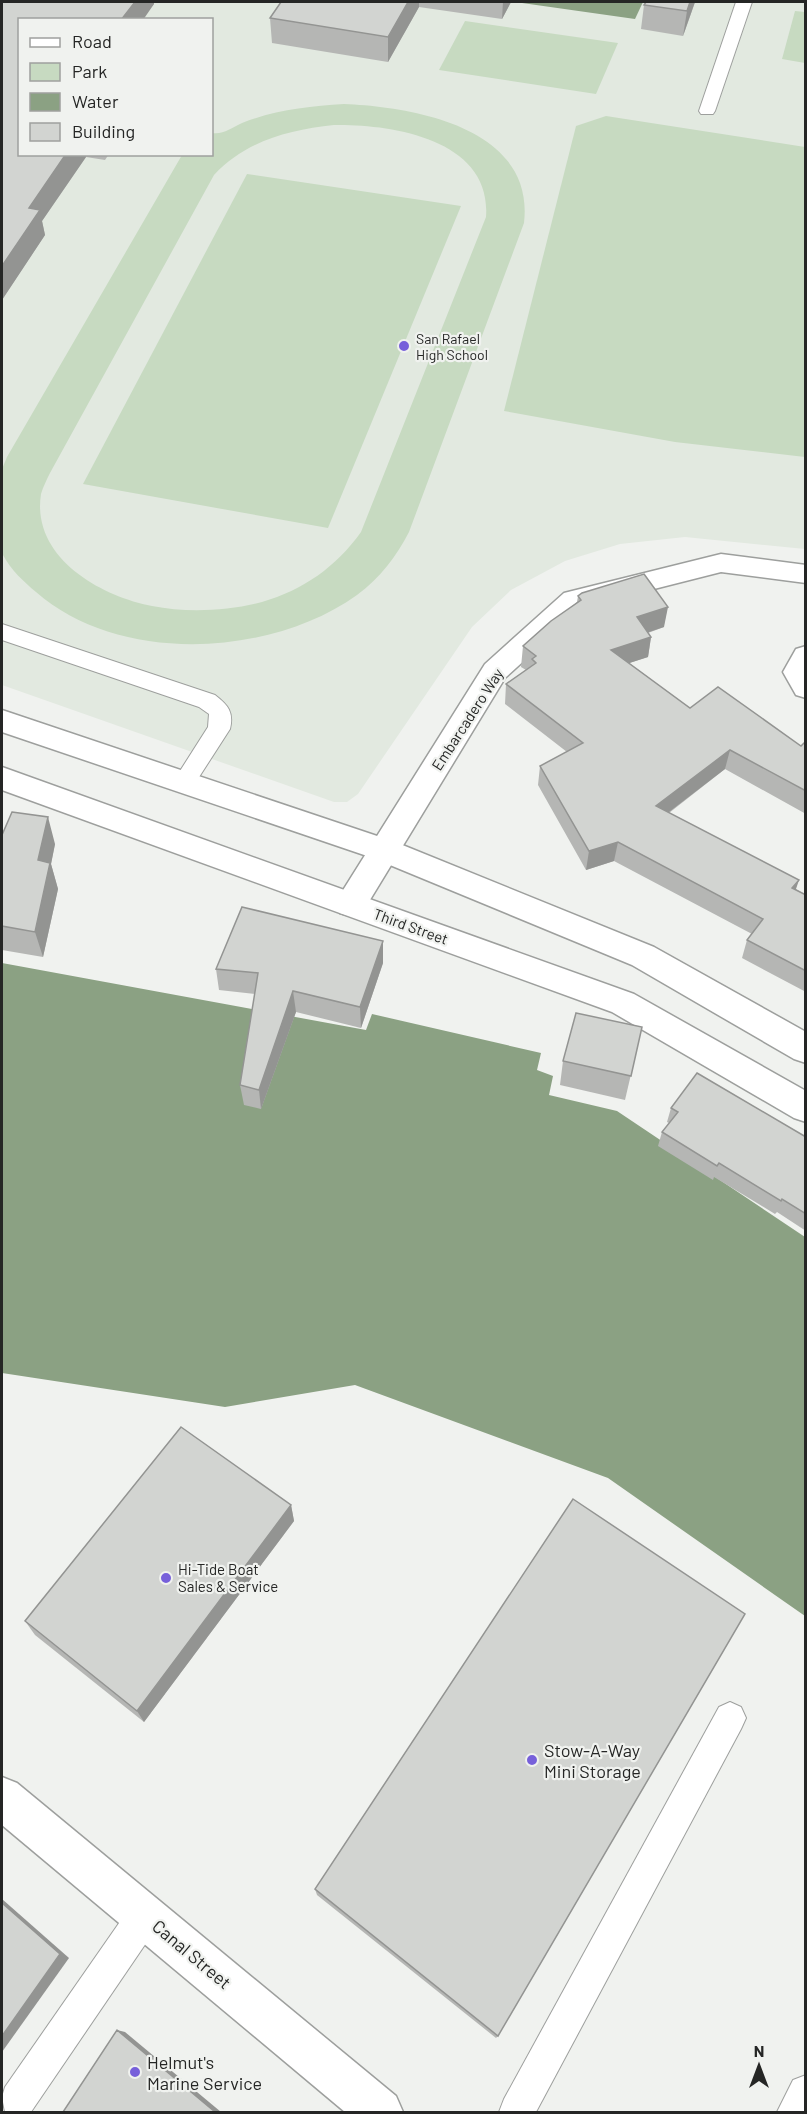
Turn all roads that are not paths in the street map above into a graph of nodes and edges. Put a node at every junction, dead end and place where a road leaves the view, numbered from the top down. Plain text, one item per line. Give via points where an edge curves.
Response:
1 (744, 2) edge
2 (707, 111) dead end
3 (806, 574) edge
4 (2, 632) edge
5 (806, 656) edge
6 (806, 688) edge
7 (2, 721) edge
8 (2, 778) edge
9 (184, 782) junction
10 (384, 850) junction
11 (351, 904) junction
12 (806, 1049) edge
13 (806, 1108) edge
14 (730, 1718) dead end
15 (2, 1798) edge
16 (145, 1915) junction
17 (806, 2093) edge
18 (18, 2100) dead end
19 (367, 2108) edge
20 (517, 2112) edge
21 (795, 2112) edge

1 - 2 lane
3 - 10 main road, Embarcadero Way via 721,563 574,600 495,671
4 - 9 lane via 207,701 219,710 219,729
5 - 6 main road via 797,672
7 - 9 main road
8 - 11 main road, Third Street
9 - 10 main road
10 - 11 main road, Embarcadero Way
10 - 12 main road via 643,956
11 - 13 main road, Third Street via 623,1003
14 - 20 lane
15 - 16 main road, Canal Street
16 - 18 lane
16 - 19 main road, Canal Street
17 - 21 lane

